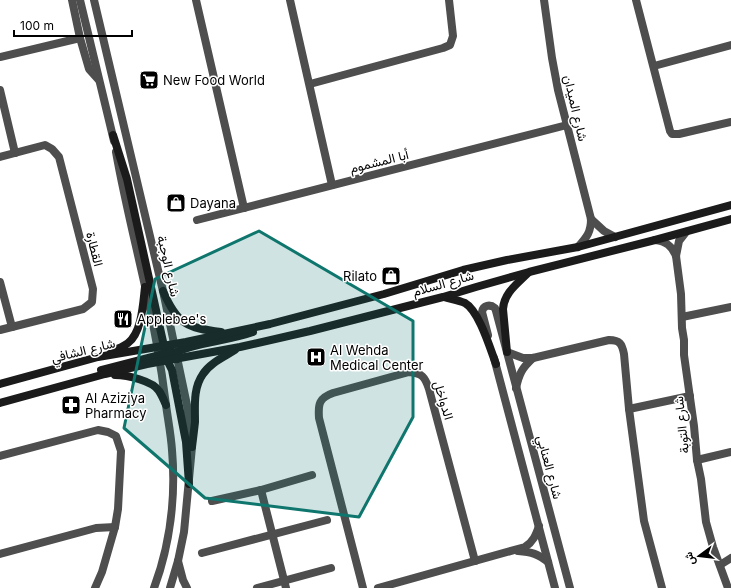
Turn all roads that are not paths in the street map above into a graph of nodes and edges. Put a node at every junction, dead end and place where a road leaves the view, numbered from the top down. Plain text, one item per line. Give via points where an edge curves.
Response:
1 (72, 0) edge
2 (80, 0) edge
3 (94, 0) edge
4 (196, 0) edge
5 (290, 0) edge
6 (449, 0) edge
7 (544, 0) edge
8 (636, 0) edge
9 (80, 38) junction
10 (731, 45) edge
11 (0, 57) edge
12 (654, 66) junction
13 (98, 79) junction
14 (310, 84) junction
15 (0, 90) edge
16 (731, 122) edge
17 (566, 125) junction
18 (113, 135) junction
19 (15, 153) junction
20 (0, 157) edge
21 (332, 185) junction
22 (731, 205) edge
23 (244, 208) junction
24 (592, 219) junction
25 (731, 219) edge
26 (197, 220) dead end
27 (686, 232) junction
28 (615, 237) junction
29 (655, 240) junction
30 (578, 247) junction
31 (676, 256) junction
32 (529, 272) junction
33 (0, 282) edge
34 (145, 287) junction
35 (163, 292) junction
36 (443, 297) junction
37 (731, 307) edge
38 (682, 317) junction
39 (270, 324) junction
40 (12, 327) junction
41 (0, 330) edge
42 (228, 333) junction
43 (240, 347) junction
44 (507, 352) junction
45 (167, 354) junction
46 (98, 357) junction
47 (532, 358) junction
48 (496, 364) junction
49 (104, 374) junction
50 (0, 384) edge
51 (516, 388) junction
52 (41, 392) junction
53 (690, 396) junction
54 (0, 403) edge
55 (166, 405) junction
56 (629, 409) junction
57 (192, 447) junction
58 (731, 452) edge
59 (0, 456) edge
60 (697, 460) junction
61 (312, 475) dead end
62 (188, 484) junction
63 (261, 490) junction
64 (212, 501) dead end
65 (327, 520) dead end
66 (539, 526) junction
67 (114, 527) junction
68 (273, 535) junction
69 (514, 551) junction
70 (202, 553) dead end
71 (0, 554) edge
72 (731, 558) edge
73 (178, 561) junction
74 (475, 561) junction
75 (548, 562) junction
76 (720, 565) junction
77 (331, 568) dead end
78 (285, 584) edge
79 (95, 588) edge
80 (154, 588) edge
81 (170, 588) edge
82 (187, 588) edge
83 (257, 588) edge
84 (363, 588) edge
85 (378, 588) edge
86 (555, 588) edge
87 (570, 588) edge
88 (662, 588) edge
89 (728, 588) edge

1 - 9 street, شارع الوجبة
2 - 13 street, شارع الوجبة
3 - 35 street, شارع الوجبة
4 - 23 street
5 - 14 street
6 - 14 street via 453,36 450,45
7 - 17 street, شارع الميدان via 552,58
8 - 12 street
9 - 11 street
9 - 13 street, شارع الوجبة via 89,69
10 - 12 street
12 - 16 street via 672,134
13 - 18 street, شارع الوجبة
14 - 21 street
15 - 19 street
17 - 21 street, أبا المشموم
17 - 24 street, شارع الميدان
18 - 34 street, شارع الوجبة
18 - 45 main road via 127,179
19 - 20 street, القطارة
19 - 40 street, القطارة via 45,145 59,157 93,289 92,302 83,309
21 - 23 street, أبا المشموم
22 - 28 main road, شارع السلام
23 - 26 street, أبا المشموم
24 - 28 street via 604,231
24 - 30 street via 590,232
25 - 27 main road, شارع السلام
27 - 29 main road, شارع السلام
27 - 31 street, شارع التوبة via 679,241
28 - 30 main road, شارع السلام
29 - 31 street via 668,244
29 - 32 main road, شارع السلام
30 - 39 main road, شارع السلام via 471,268
31 - 38 street, شارع التوبة via 682,294
32 - 36 main road, شارع السلام
32 - 44 main road via 505,297 503,303
33 - 40 street
34 - 45 street, شارع الوجبة
34 - 46 main road via 142,316 136,332 129,342
35 - 42 main road via 172,311 190,327
35 - 45 street, شارع الوجبة
36 - 43 main road, شارع السلام
36 - 48 main road via 464,303 473,310
37 - 38 street
38 - 53 street, شارع التوبة
39 - 42 main road, شارع السلام
39 - 45 main road via 246,335
40 - 41 street, القطارة
42 - 45 main road, شارع السلام
43 - 45 main road, شارع السلام
43 - 57 main road via 212,365 199,382 195,396
44 - 47 street via 523,358
44 - 48 street, شارع العنابي via 495,308 487,306 482,312
44 - 51 street, شارع العنابي
45 - 46 main road, شارع الشافي
45 - 49 main road
45 - 52 main road via 95,371
45 - 55 street, شارع الوجبة
45 - 57 street, شارع الوجبة via 187,405
45 - 62 main road via 186,442
46 - 50 main road, شارع الشافي
47 - 51 street via 520,372
47 - 56 street via 609,340 620,342 624,354
48 - 66 street, شارع العنابي
49 - 52 main road
49 - 55 main road via 126,375 146,382 159,389
51 - 87 street, شارع العنابي
52 - 54 main road
53 - 56 street
53 - 60 street, شارع التوبة
55 - 80 street, شارع الوجبة via 172,450 173,492 170,525
56 - 88 street via 644,521
57 - 62 street, شارع الوجبة
58 - 60 street
59 - 67 street via 98,430 116,436 121,452 118,509
60 - 76 street, شارع التوبة via 706,522
61 - 63 street
62 - 73 street, شارع الوجبة via 184,532
63 - 64 street
63 - 68 street
65 - 68 street
66 - 69 street via 530,544
66 - 75 street, شارع العنابي
67 - 71 street via 96,528
67 - 79 street
68 - 70 street
68 - 78 street
69 - 74 street
69 - 75 street via 532,552
72 - 76 street
73 - 81 street, شارع الوجبة
73 - 82 street
74 - 84 street, الدواخل via 430,389 423,376 409,372 326,395 320,402 318,418
74 - 85 street
75 - 86 street, شارع العنابي
76 - 89 street, شارع التوبة
77 - 78 street
78 - 83 street

